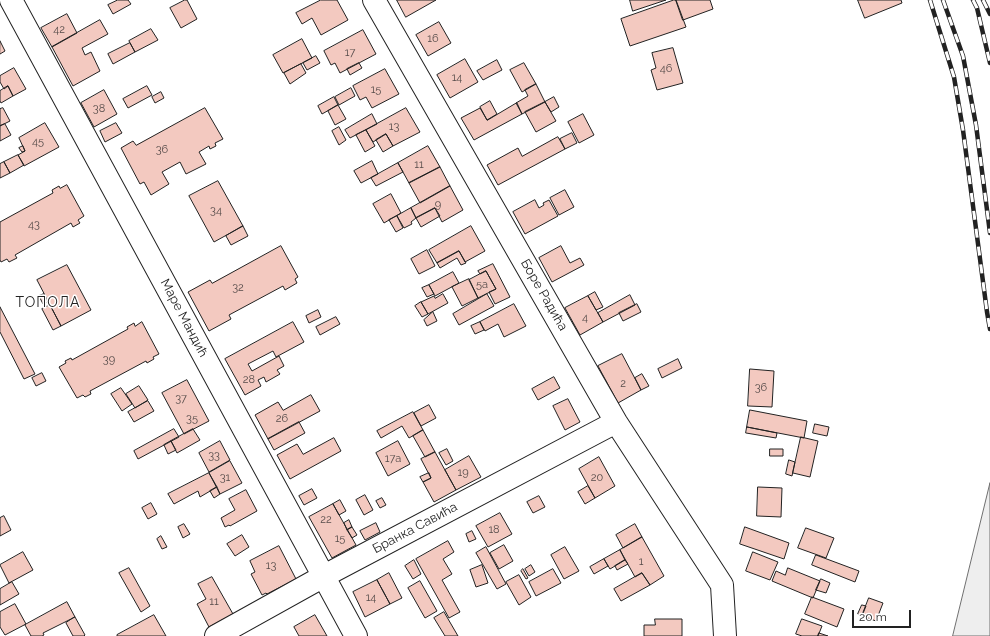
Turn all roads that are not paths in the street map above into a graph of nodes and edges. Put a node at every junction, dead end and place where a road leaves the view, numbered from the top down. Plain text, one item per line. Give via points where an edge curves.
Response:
1 (11, 0) edge
2 (374, 0) edge
3 (616, 422) junction
4 (324, 576) junction
5 (216, 636) edge
6 (356, 636) edge
7 (725, 636) edge

1 - 4 street, Маре Мандић
2 - 3 street, Боре Радића
3 - 4 street, Бранка Савића
3 - 7 street, Боре Радића via 722,585
4 - 5 street, Бранка Савића
4 - 6 street, Маре Мандић

